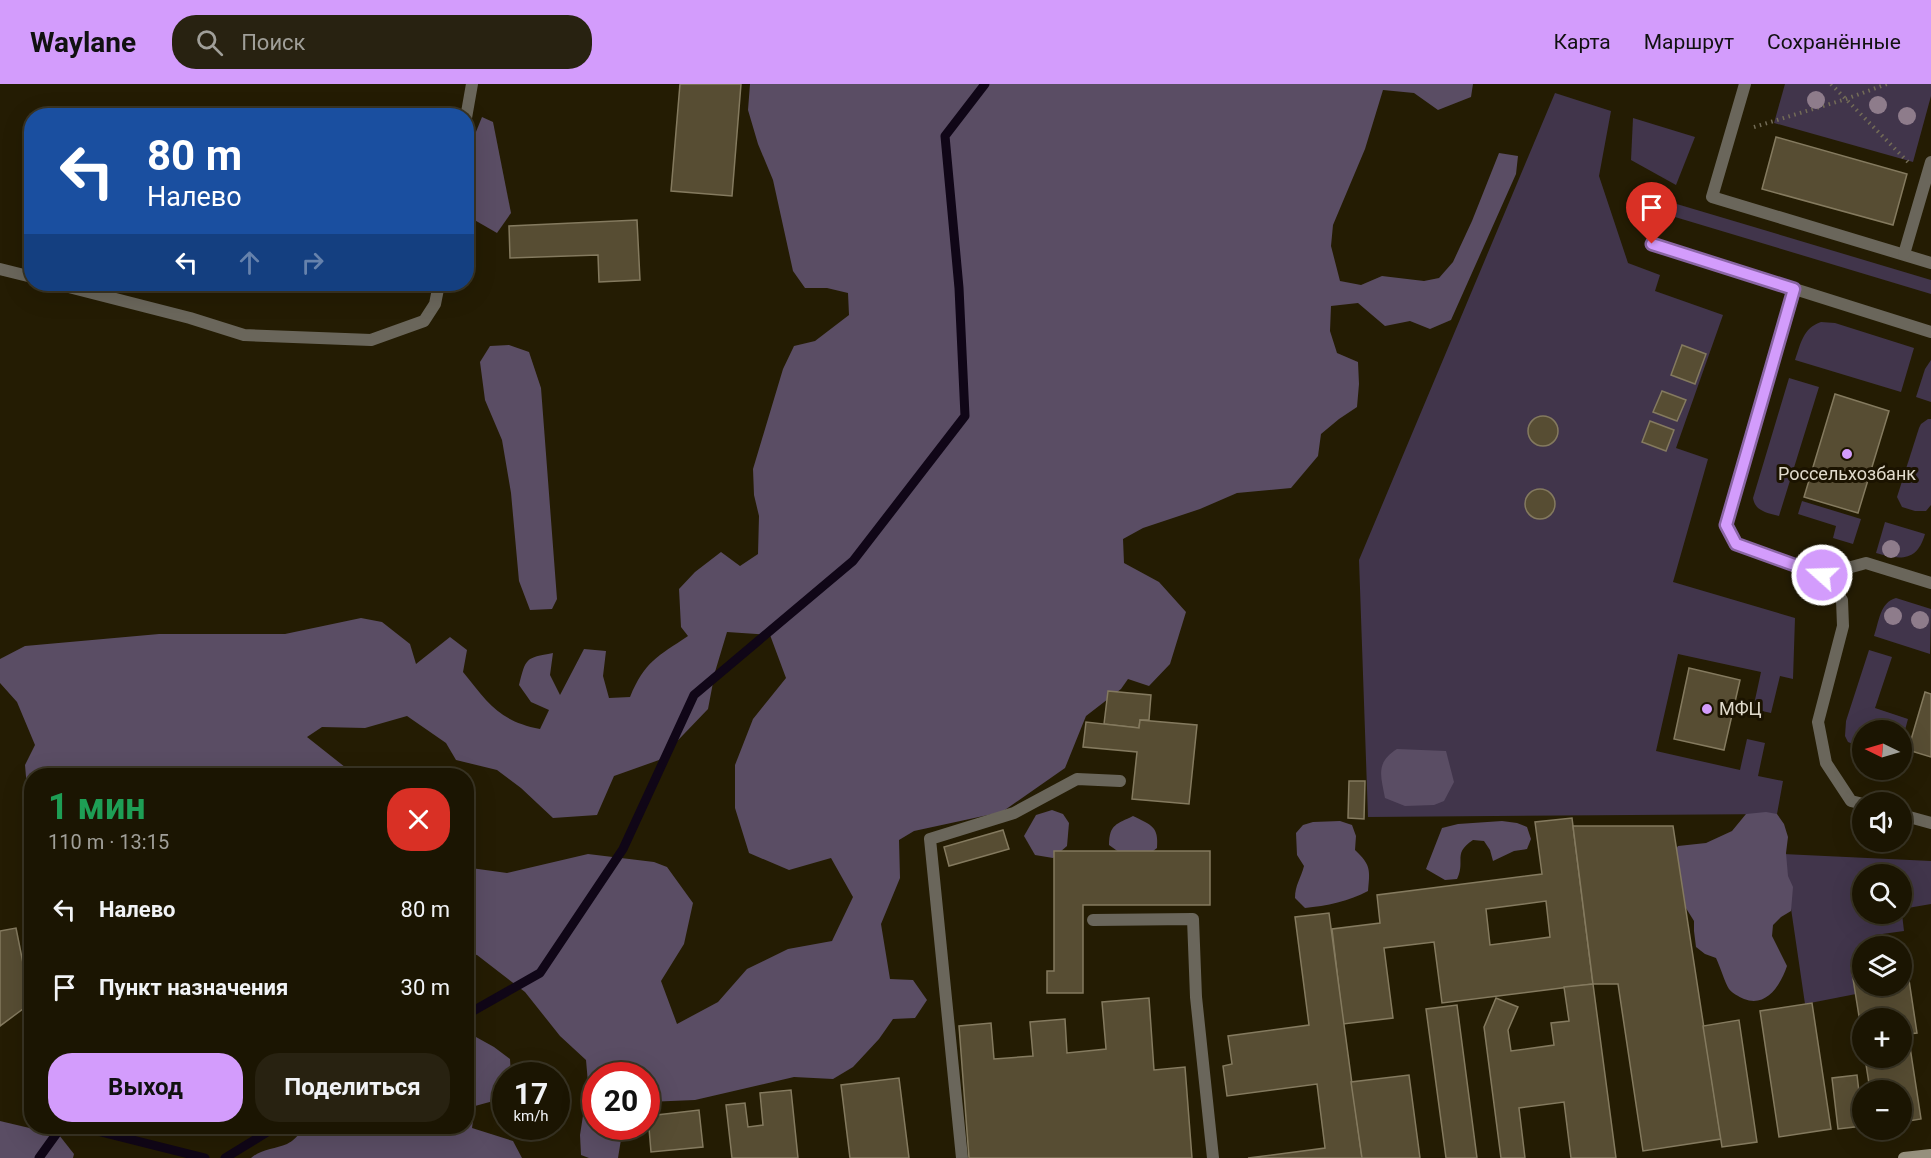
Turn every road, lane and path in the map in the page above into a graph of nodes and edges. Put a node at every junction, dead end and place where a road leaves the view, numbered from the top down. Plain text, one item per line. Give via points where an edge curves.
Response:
1 (472, 84) edge
2 (1745, 84) edge
3 (1832, 84) edge
4 (1887, 84) edge
5 (1846, 99) junction
6 (468, 108) edge
7 (1730, 134) junction
8 (1931, 162) edge
9 (1926, 179) junction
10 (1652, 244) dead end
11 (1904, 254) junction
12 (1931, 263) edge
13 (0, 269) edge
14 (24, 275) edge
15 (1794, 289) junction
16 (84, 291) edge
17 (438, 291) edge
18 (1931, 332) edge
19 (1822, 575) junction
20 (1931, 581) edge
21 (1120, 781) dead end
22 (1852, 801) edge
23 (1912, 818) edge
24 (1931, 823) edge
25 (1093, 920) dead end
26 (1931, 1155) edge
27 (962, 1158) edge
28 (1213, 1158) edge
29 (1904, 1158) edge

1 - 6 street
2 - 7 street
3 - 5 path
4 - 5 path
5 - 7 path
5 - 9 path
7 - 11 street via 1712,197
8 - 9 street
9 - 11 street
10 - 15 street
11 - 12 street
13 - 14 street
15 - 18 street
15 - 19 street via 1726,525 1736,544
16 - 17 street via 244,335 371,340 424,321
19 - 20 street via 1866,563
19 - 22 street via 1842,600 1844,626 1818,722 1826,763
21 - 27 street via 1077,779 1014,813 930,839
23 - 24 street
25 - 28 street via 1193,920 1196,997
26 - 29 street

